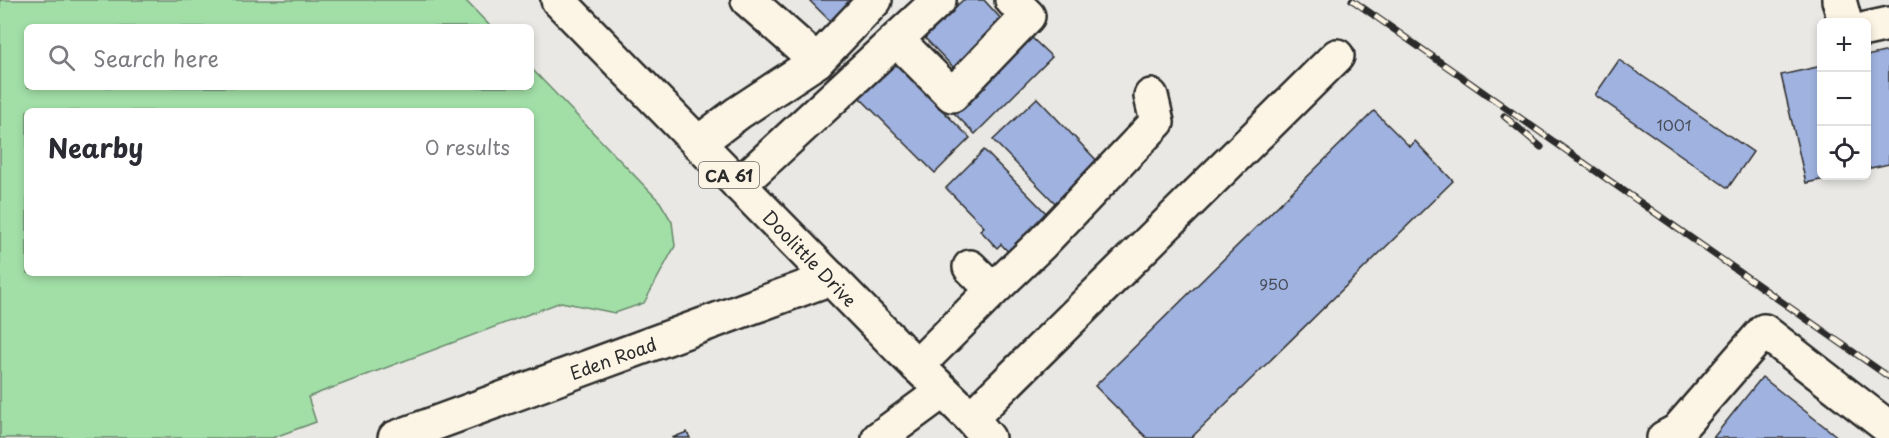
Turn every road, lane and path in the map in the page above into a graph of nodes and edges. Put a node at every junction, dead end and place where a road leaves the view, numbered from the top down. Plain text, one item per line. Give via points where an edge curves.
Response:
1 (558, 0) edge
2 (748, 0) edge
3 (875, 0) edge
4 (939, 0) edge
5 (1012, 0) edge
6 (1839, 0) edge
7 (1844, 18) edge
8 (1889, 24) edge
9 (1871, 28) edge
10 (897, 40) junction
11 (1337, 56) dead end
12 (817, 61) junction
13 (1151, 96) dead end
14 (698, 143) junction
15 (739, 186) junction
16 (970, 267) dead end
17 (831, 278) junction
18 (993, 290) junction
19 (917, 366) junction
20 (943, 391) junction
21 (979, 428) edge
22 (1889, 428) edge
23 (395, 438) edge
24 (879, 438) edge
25 (1664, 438) edge

1 - 14 main road, Doolittle Drive / CA 61
2 - 12 main road
3 - 12 main road
4 - 10 main road
5 - 10 main road via 1028,16 952,95
6 - 7 main road
8 - 9 main road
10 - 15 main road
11 - 21 main road
12 - 14 main road
13 - 18 main road via 1157,122
14 - 15 main road, Doolittle Drive / CA 61
15 - 17 main road, Doolittle Drive / CA 61
16 - 18 main road
17 - 19 main road, Doolittle Drive / CA 61
17 - 23 main road, Eden Road
18 - 19 main road
19 - 20 main road, Doolittle Drive / CA 61
20 - 21 main road, Doolittle Drive / CA 61
20 - 24 main road
22 - 25 main road via 1764,331 1677,431

